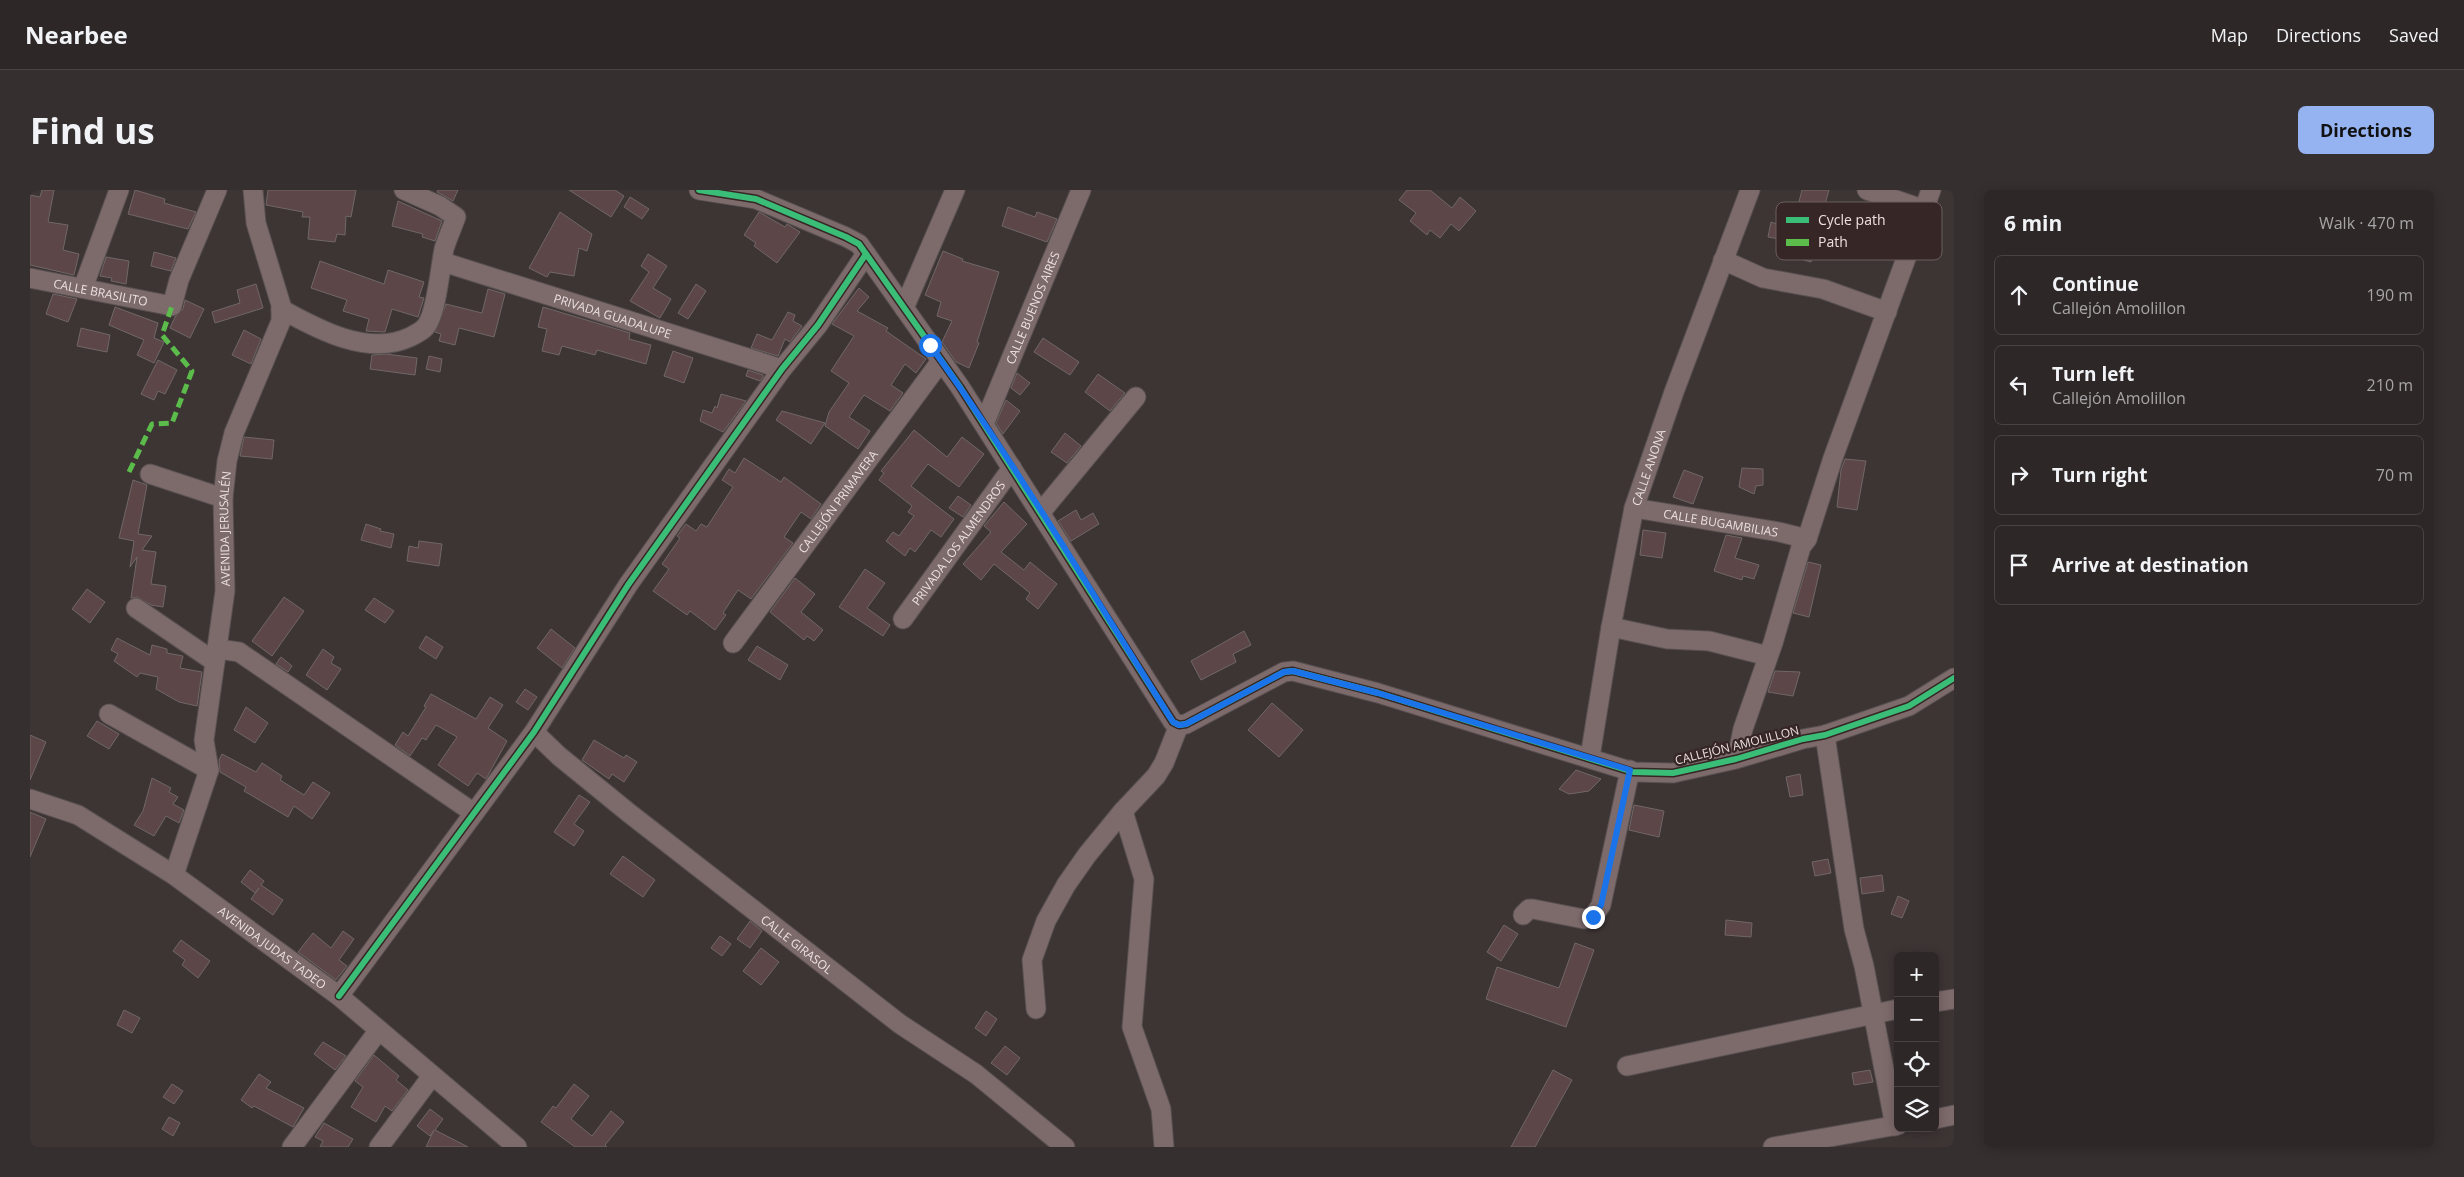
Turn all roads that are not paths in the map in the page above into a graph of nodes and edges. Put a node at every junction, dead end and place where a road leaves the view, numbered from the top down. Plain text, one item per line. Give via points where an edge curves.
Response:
1 (119, 190) edge
2 (217, 190) edge
3 (252, 190) edge
4 (404, 190) edge
5 (699, 190) edge
6 (955, 190) edge
7 (1081, 190) edge
8 (1750, 190) edge
9 (1867, 190) edge
10 (1931, 190) edge
11 (1902, 202) edge
12 (1927, 202) edge
13 (866, 254) junction
14 (1723, 260) junction
15 (1906, 260) edge
16 (443, 262) junction
17 (30, 278) edge
18 (83, 288) junction
19 (904, 308) junction
20 (281, 309) junction
21 (1887, 312) junction
22 (941, 361) junction
23 (782, 369) junction
24 (1136, 397) dead end
25 (984, 424) junction
26 (1012, 468) junction
27 (150, 474) dead end
28 (223, 498) junction
29 (1634, 508) junction
30 (1041, 512) junction
31 (1807, 539) junction
32 (136, 608) dead end
33 (903, 619) dead end
34 (1611, 627) junction
35 (733, 643) dead end
36 (216, 655) junction
37 (1768, 656) junction
38 (1954, 678) edge
39 (109, 714) dead end
40 (1179, 725) junction
41 (534, 732) junction
42 (1825, 736) junction
43 (1590, 757) junction
44 (1737, 758) junction
45 (209, 770) junction
46 (1630, 770) junction
47 (30, 799) edge
48 (1123, 811) junction
49 (474, 813) junction
50 (174, 875) junction
51 (1523, 915) dead end
52 (340, 996) junction
53 (1954, 999) edge
54 (1939, 1001) edge
55 (1036, 1009) dead end
56 (1894, 1009) edge
57 (1873, 1013) junction
58 (379, 1030) junction
59 (1627, 1066) dead end
60 (432, 1076) junction
61 (1954, 1115) edge
62 (1894, 1116) edge
63 (1939, 1118) edge
64 (1894, 1126) edge
65 (292, 1147) edge
66 (379, 1147) edge
67 (517, 1147) edge
68 (1065, 1147) edge
69 (1164, 1147) edge
70 (1772, 1147) edge

1 - 18 street
2 - 18 street, CALLE BRASILITO via 179,280 172,306
3 - 20 street via 256,223
4 - 16 street via 456,217 444,249
5 - 13 street via 756,199 846,236 859,244
6 - 19 street
7 - 25 street, CALLE BUENOS AIRES
8 - 14 street, CALLE ANONA
9 - 11 street
10 - 12 street
13 - 19 street
13 - 23 street via 818,325
14 - 21 street via 1762,278 1823,289
14 - 29 street, CALLE ANONA
15 - 21 street
16 - 20 street via 428,324 402,341 377,344 352,339 319,330
16 - 23 street, PRIVADA GUADALUPE
17 - 18 street, CALLE BRASILITO
19 - 22 street
20 - 28 street, AVENIDA JERUSALÉN via 280,321 234,433
21 - 31 street via 1836,449
22 - 25 street
22 - 35 street, CALLEJÓN PRIMAVERA
23 - 41 street via 628,585
24 - 30 street
25 - 26 street
26 - 30 street
26 - 33 street, PRIVADA LOS ALMENDROS
27 - 28 street
28 - 36 street, AVENIDA JERUSALÉN via 225,591
29 - 31 street, CALLE BUGAMBILIAS
29 - 34 street, CALLE ANONA
30 - 40 street via 1173,722
31 - 37 street via 1801,546
32 - 36 street
34 - 37 street via 1667,639 1709,641
34 - 43 street, CALLE ANONA
36 - 45 street, AVENIDA JERUSALÉN via 204,740
36 - 49 street via 239,652
37 - 44 street via 1743,729
38 - 42 street, CALLEJÓN AMOLILLON via 1908,706
39 - 45 street
40 - 43 street, CALLEJÓN AMOLILLON via 1284,672 1293,671 1378,693
40 - 48 street via 1164,764
41 - 49 street
41 - 68 street, CALLE GIRASOL via 629,813 900,1024 976,1074
42 - 44 street, CALLEJÓN AMOLILLON
42 - 57 street via 1854,929
43 - 46 street, CALLEJÓN AMOLILLON
44 - 46 street, CALLEJÓN AMOLILLON via 1673,773
45 - 50 street, AVENIDA JERUSALÉN
46 - 51 street via 1601,905 1593,917 1584,919 1528,909
47 - 50 street, AVENIDA JUDAS TADEO via 78,815
48 - 55 street via 1066,885 1046,921 1032,960
48 - 69 street via 1144,879 1132,1027 1162,1109
49 - 52 street
50 - 52 street, AVENIDA JUDAS TADEO
52 - 58 street, AVENIDA JUDAS TADEO
53 - 54 street
56 - 57 street
57 - 59 street
57 - 62 street
58 - 60 street, AVENIDA JUDAS TADEO
58 - 65 street
60 - 66 street
60 - 67 street, AVENIDA JUDAS TADEO
61 - 63 street
64 - 70 street

